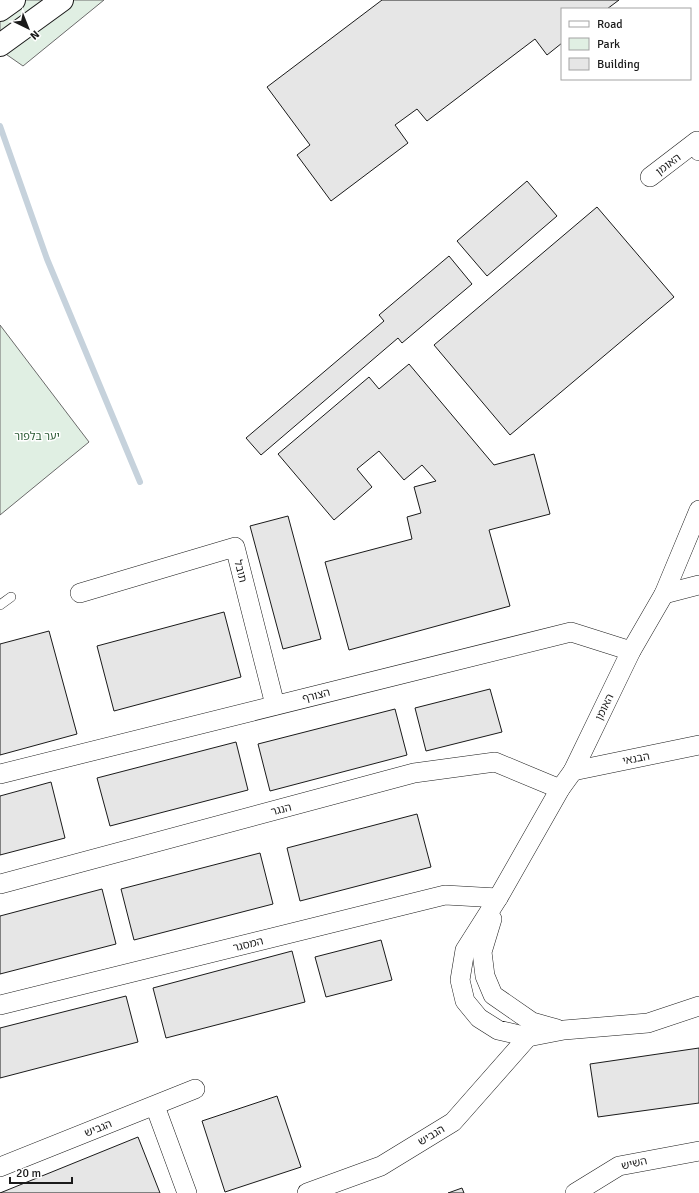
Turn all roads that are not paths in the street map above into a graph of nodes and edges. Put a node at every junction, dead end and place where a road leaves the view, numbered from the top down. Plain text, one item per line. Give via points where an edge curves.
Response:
1 (14, 0) edge
2 (62, 0) edge
3 (0, 10) edge
4 (0, 45) edge
5 (699, 151) edge
6 (650, 177) dead end
7 (699, 510) edge
8 (699, 585) edge
9 (80, 593) dead end
10 (664, 594) junction
11 (11, 597) dead end
12 (0, 606) edge
13 (631, 651) junction
14 (275, 705) junction
15 (699, 745) edge
16 (572, 771) junction
17 (0, 774) edge
18 (560, 789) junction
19 (0, 884) edge
20 (498, 898) junction
21 (0, 1005) edge
22 (699, 1006) edge
23 (564, 1030) junction
24 (528, 1037) junction
25 (195, 1089) dead end
26 (155, 1106) junction
27 (699, 1150) edge
28 (0, 1167) edge
29 (187, 1193) edge
30 (307, 1193) edge
31 (575, 1193) edge

1 - 3 highway
2 - 4 highway
5 - 6 street, האומן via 697,142
7 - 10 street, האומן
8 - 10 street
9 - 14 street, תובל via 235,547
10 - 13 street, האומן
11 - 12 lane
13 - 14 street, הצורף via 571,632
13 - 16 street, האומן
14 - 17 street, הצורף
15 - 16 street, הבנאי
16 - 18 street, האומן
18 - 19 street, הנגר via 495,762 414,773
18 - 20 street, האומן
20 - 21 street, המסגר via 445,896
20 - 23 street via 482,952 485,976 493,995 532,1022
20 - 24 street via 465,950 460,980 465,1001 479,1018 498,1030
22 - 23 street via 648,1022
23 - 24 street
24 - 30 street, הגביש via 453,1122 381,1166
25 - 26 street, הגביש
26 - 28 street, הגביש
26 - 29 street
27 - 31 street, השיש via 619,1166

